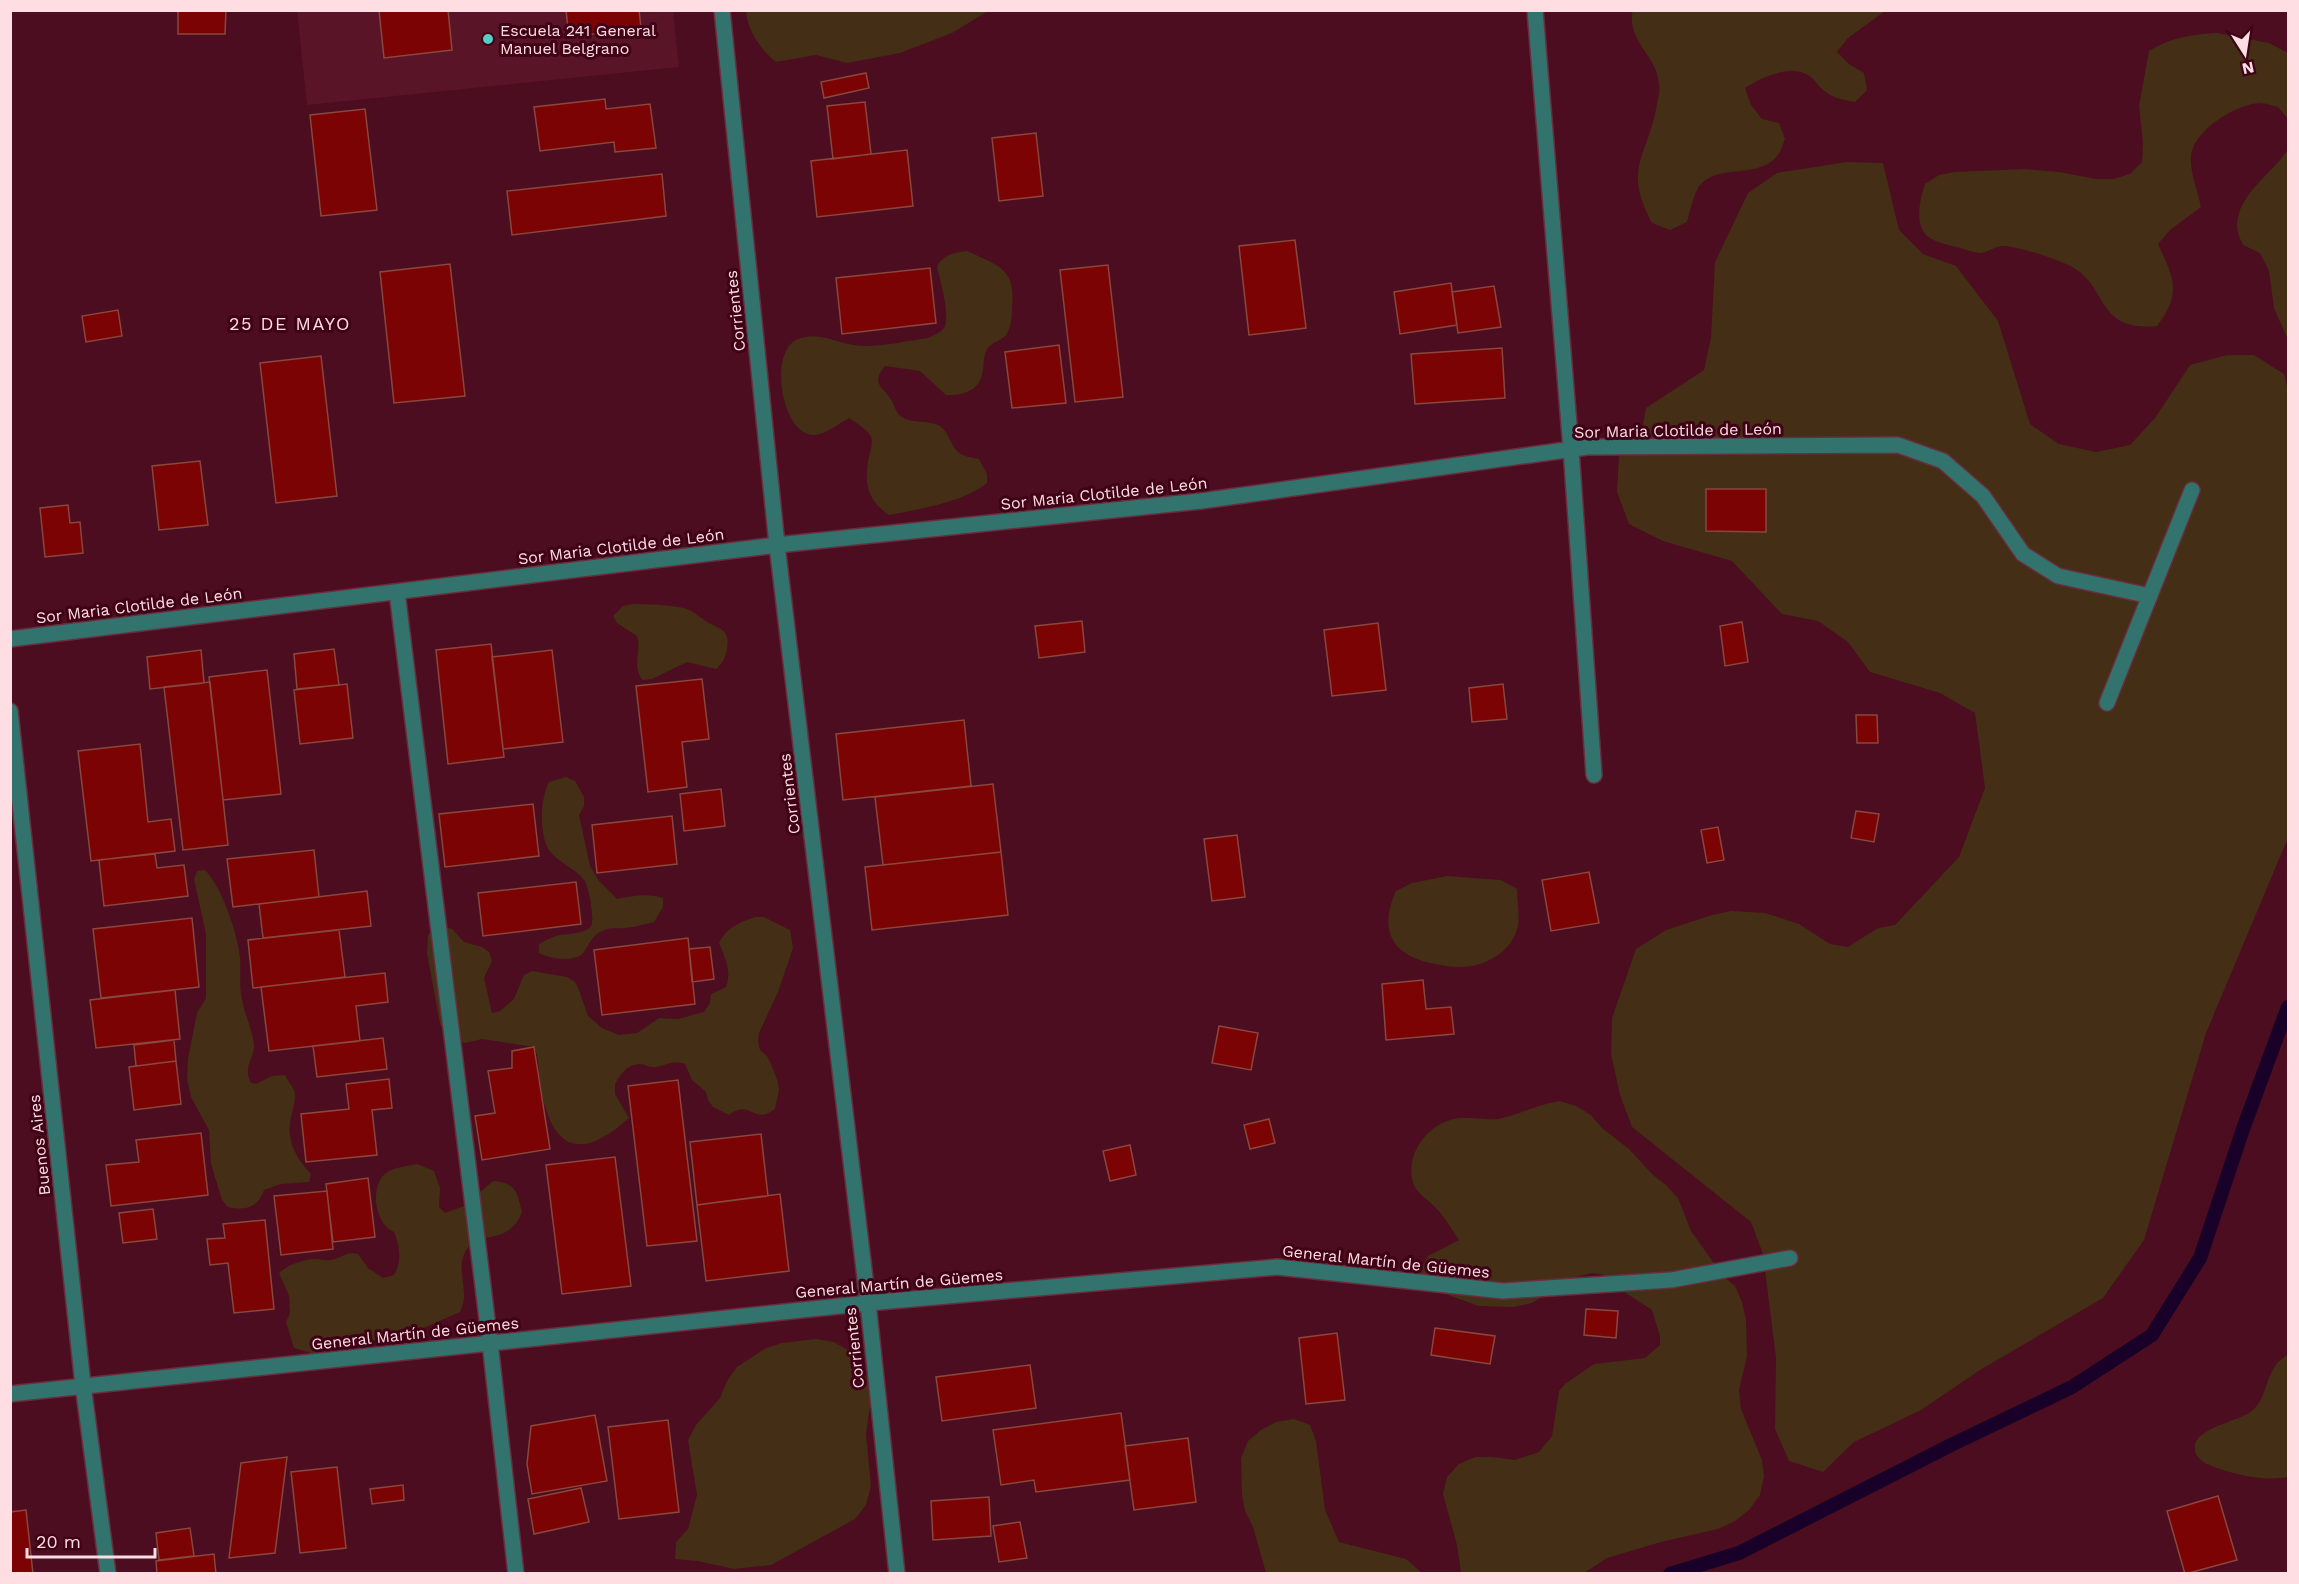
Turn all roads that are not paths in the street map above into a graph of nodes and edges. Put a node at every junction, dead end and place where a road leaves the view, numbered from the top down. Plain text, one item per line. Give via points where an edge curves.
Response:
1 (722, 10) edge
2 (1535, 10) edge
3 (1571, 449) junction
4 (2192, 490) dead end
5 (777, 545) junction
6 (397, 592) junction
7 (2150, 596) junction
8 (10, 639) edge
9 (2107, 703) dead end
10 (10, 711) edge
11 (1594, 775) dead end
12 (1790, 1258) dead end
13 (868, 1303) junction
14 (490, 1343) junction
15 (83, 1385) junction
16 (10, 1394) edge
17 (108, 1574) edge
18 (516, 1574) edge
19 (897, 1574) edge

1 - 5 street, Corrientes
2 - 3 street
3 - 5 street, Sor Maria Clotilde de León via 1201,501
3 - 7 street, Sor Maria Clotilde de León via 1898,445 1943,461 1983,496 2023,554 2058,576
3 - 11 street
4 - 7 street
5 - 6 street, Sor Maria Clotilde de León
5 - 13 street, Corrientes
6 - 8 street, Sor Maria Clotilde de León
6 - 14 street
7 - 9 street
10 - 15 street, Buenos Aires
12 - 13 street, General Martín de Güemes via 1671,1280 1503,1292 1276,1267
13 - 14 street, General Martín de Güemes
13 - 19 street, Corrientes
14 - 15 street, General Martín de Güemes
14 - 18 street
15 - 16 street, General Martín de Güemes
15 - 17 street, Buenos Aires

